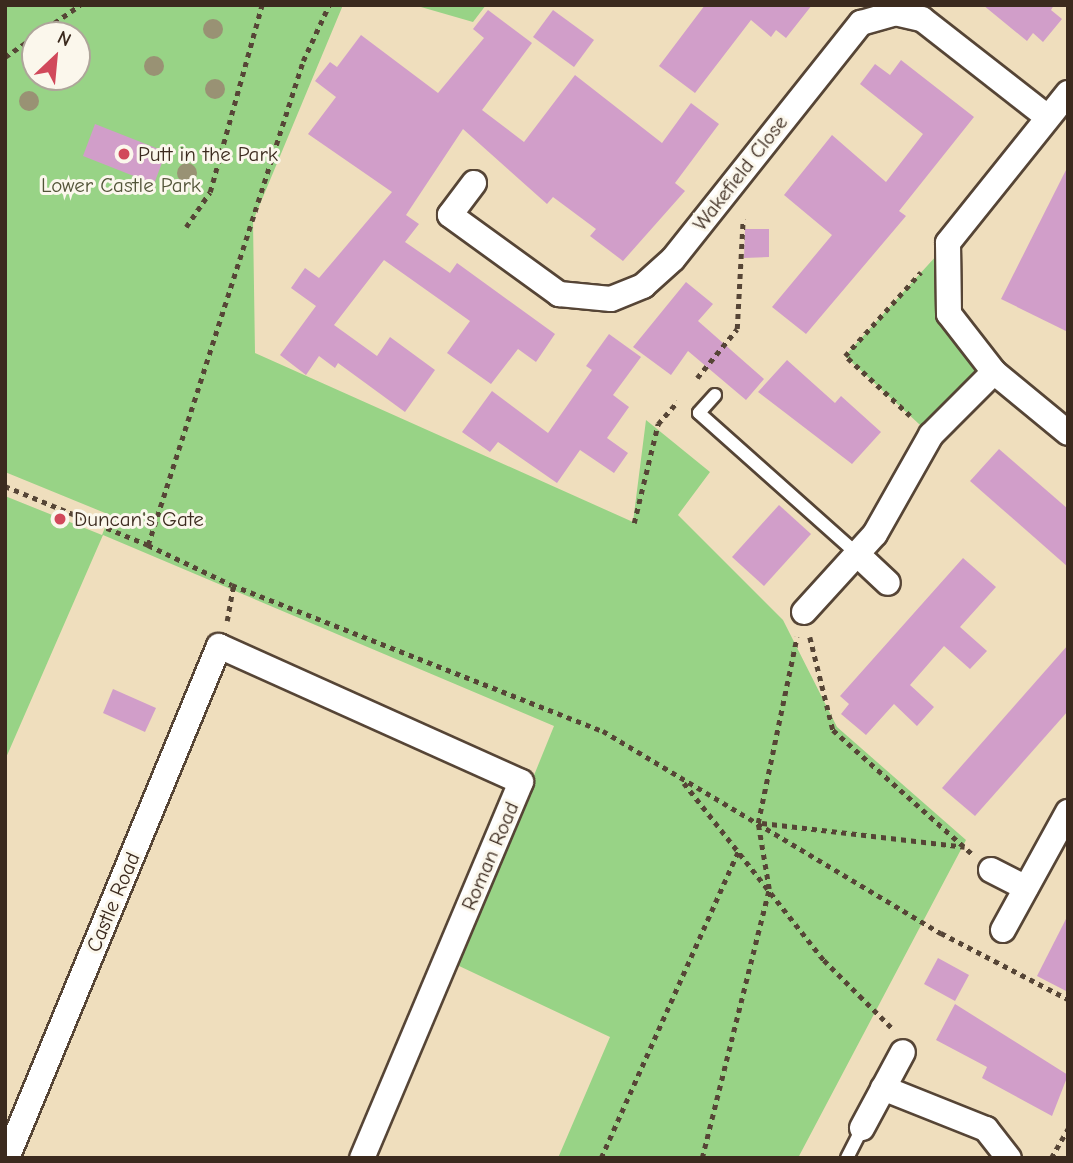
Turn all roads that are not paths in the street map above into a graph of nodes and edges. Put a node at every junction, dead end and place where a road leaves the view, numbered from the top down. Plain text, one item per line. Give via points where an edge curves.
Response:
1 (1068, 93) edge
2 (1045, 115) junction
3 (474, 183) dead end
4 (994, 372) junction
5 (715, 394) dead end
6 (1068, 433) edge
7 (857, 554) junction
8 (888, 583) dead end
9 (804, 612) road end
10 (219, 646) joint
11 (1068, 812) edge
12 (991, 870) road end
13 (1026, 888) junction
14 (1003, 930) dead end
15 (903, 1052) road end
16 (883, 1088) junction
17 (862, 1128) joint
18 (7, 1158) edge
19 (362, 1158) edge
20 (846, 1158) edge
21 (1009, 1158) edge

1 - 2 street
2 - 3 street, Wakefield Close via 922,19 895,13 861,23 673,259 643,286 611,299 559,294 450,215
2 - 4 street via 948,243 949,314
4 - 6 street
4 - 7 street via 931,435
5 - 7 lane via 699,413
7 - 8 street
7 - 9 street
10 - 18 street, Castle Road
10 - 19 street, Roman Road via 521,782
11 - 13 street
12 - 13 street
13 - 14 street
15 - 16 street
16 - 17 street
16 - 21 street via 986,1129
17 - 20 lane

